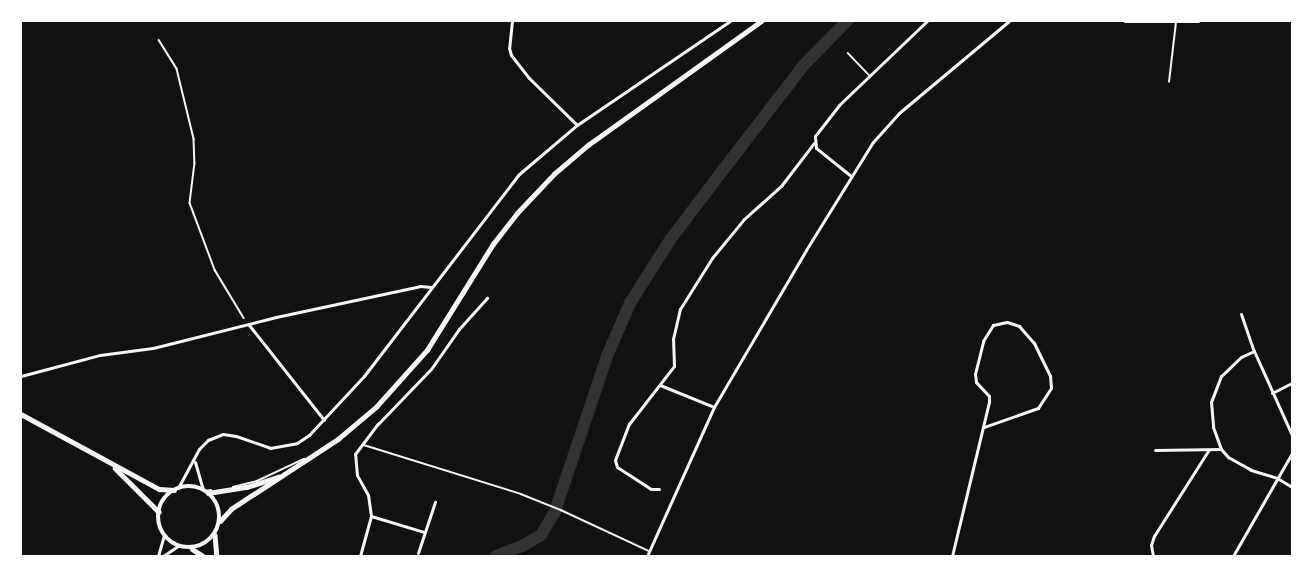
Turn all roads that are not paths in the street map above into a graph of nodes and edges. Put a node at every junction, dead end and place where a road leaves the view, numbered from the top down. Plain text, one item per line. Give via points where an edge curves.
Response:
1 (513, 21) edge
2 (730, 21) edge
3 (761, 21) edge
4 (927, 21) edge
5 (1009, 21) edge
6 (1125, 21) edge
7 (1176, 21) edge
8 (1198, 21) edge
9 (848, 53) dead end
10 (869, 75) junction
11 (1169, 82) dead end
12 (577, 125) junction
13 (814, 143) junction
14 (851, 176) junction
15 (431, 287) junction
16 (487, 298) dead end
17 (1241, 314) dead end
18 (249, 325) junction
19 (1254, 351) junction
20 (21, 376) edge
21 (1292, 383) edge
22 (659, 384) junction
23 (1272, 393) junction
24 (714, 407) junction
25 (21, 414) edge
26 (325, 421) junction
27 (984, 427) junction
28 (1292, 435) edge
29 (363, 445) junction
30 (1221, 449) junction
31 (1155, 450) dead end
32 (1208, 451) junction
33 (1292, 453) edge
34 (314, 456) junction
35 (195, 460) junction
36 (113, 466) junction
37 (283, 475) junction
38 (1277, 478) junction
39 (1292, 487) edge
40 (176, 489) junction
41 (660, 489) dead end
42 (205, 491) junction
43 (435, 502) dead end
44 (159, 512) junction
45 (371, 516) junction
46 (220, 521) junction
47 (424, 532) junction
48 (215, 534) junction
49 (164, 535) junction
50 (178, 546) junction
51 (190, 548) junction
52 (649, 551) junction
53 (417, 553) dead end
54 (158, 556) edge
55 (163, 556) edge
56 (203, 556) edge
57 (217, 556) edge
58 (360, 556) edge
59 (647, 556) edge
60 (952, 556) edge
61 (1153, 556) edge
62 (1233, 556) edge

1 - 12 street via 511,56
2 - 12 street
3 - 34 main road via 588,145 544,183 493,244 427,350 375,407
4 - 10 street
5 - 14 street via 884,128
6 - 7 street
7 - 8 street
7 - 11 lane
9 - 10 lane
10 - 13 street via 839,105 815,136
12 - 15 street via 518,175
13 - 14 street
13 - 22 street via 781,186 744,219 688,293 674,327 676,360
14 - 24 street
15 - 18 street via 420,286
15 - 26 street
16 - 29 street
17 - 19 street
18 - 20 street via 153,348 100,355
18 - 26 street
19 - 23 street
19 - 30 street via 1229,366 1215,388 1210,414
21 - 23 street
22 - 24 street
22 - 41 street via 629,424 615,460 617,467 651,489
23 - 28 street
24 - 52 street
25 - 36 main road
26 - 35 street via 302,440 280,447 270,448 248,438 223,434 199,448
27 - 27 street via 989,396 976,382 975,374 983,341 993,325 1007,322 1019,326 1034,344 1050,376 1051,388 1038,408
27 - 60 street
29 - 45 street via 354,462 368,495
29 - 52 lane via 521,494
30 - 32 street
30 - 38 street via 1239,464
31 - 32 street
32 - 61 street via 1154,536
33 - 38 street
34 - 37 main road
34 - 42 lane via 257,481
35 - 40 street
35 - 42 street
36 - 40 main road via 159,489
36 - 44 main road
37 - 42 main road via 247,487
37 - 46 main road via 231,509
38 - 39 street
38 - 62 street
40 - 42 main road via 186,486
40 - 44 main road via 164,500
42 - 46 main road via 216,502
43 - 47 street
44 - 49 main road
45 - 47 street
45 - 58 street
46 - 48 main road
47 - 53 street
48 - 51 main road via 204,544
48 - 57 main road
49 - 50 main road
49 - 54 street
50 - 51 main road
50 - 55 street
51 - 56 main road
52 - 59 street

